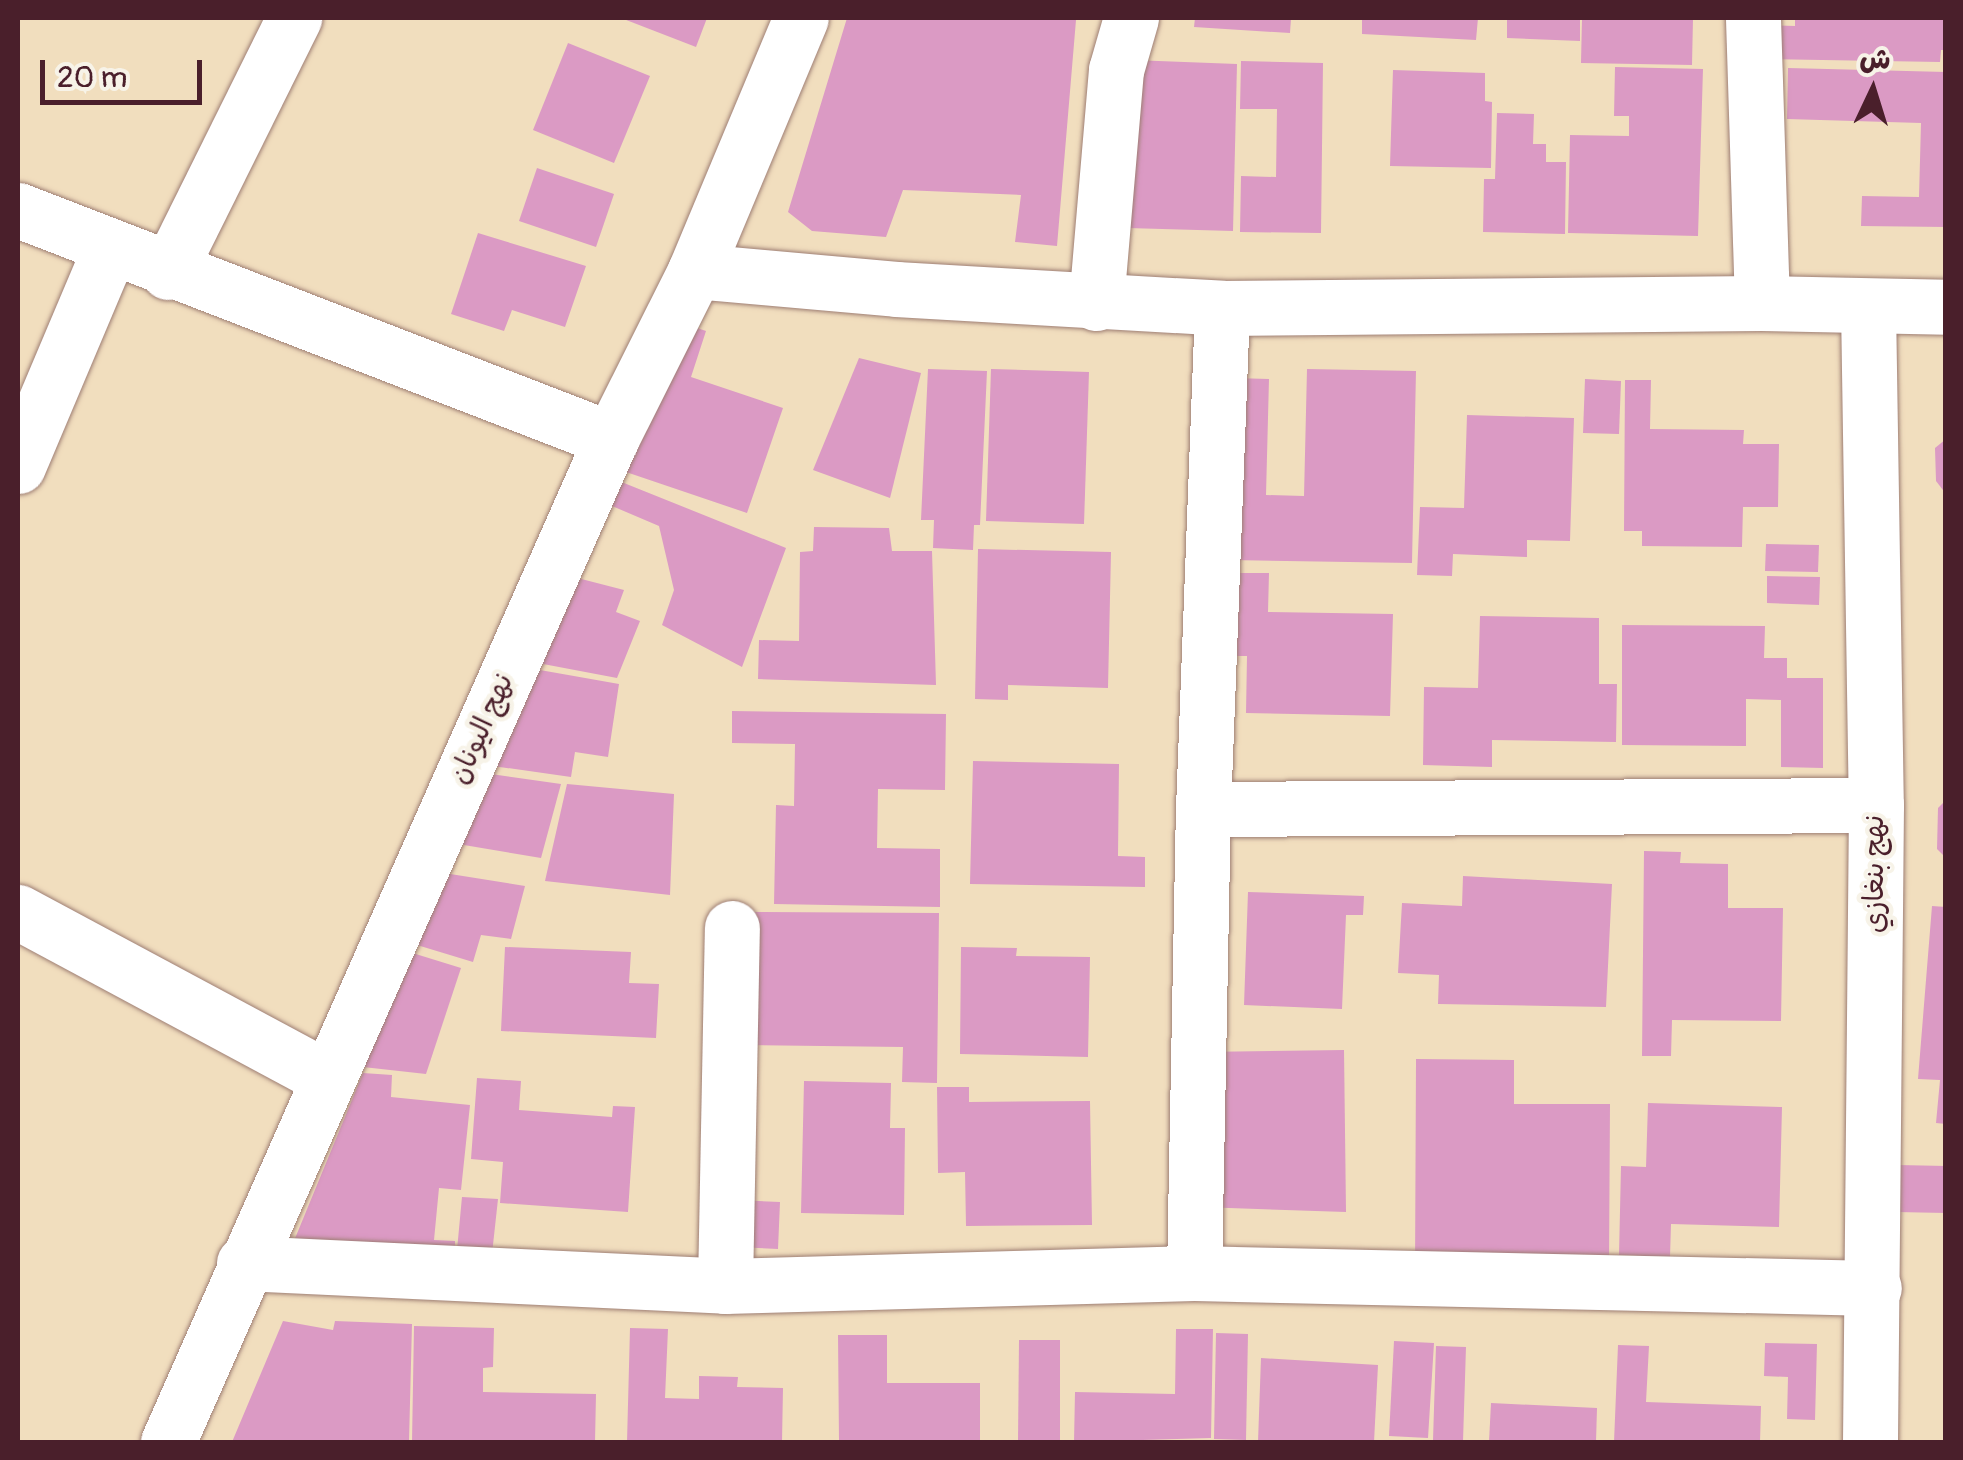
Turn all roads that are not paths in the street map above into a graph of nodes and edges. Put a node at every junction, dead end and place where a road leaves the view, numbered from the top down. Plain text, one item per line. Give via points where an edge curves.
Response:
1 (294, 18) edge
2 (800, 18) edge
3 (1131, 18) edge
4 (1753, 18) edge
5 (18, 210) edge
6 (110, 248) junction
7 (168, 272) junction
8 (695, 272) junction
9 (1096, 303) junction
10 (1762, 304) junction
11 (1868, 306) junction
12 (1946, 306) edge
13 (1222, 308) junction
14 (611, 439) junction
15 (18, 466) edge
16 (1876, 805) junction
17 (1203, 809) junction
18 (18, 912) edge
19 (732, 928) dead end
20 (326, 1078) junction
21 (244, 1262) junction
22 (1194, 1273) junction
23 (725, 1286) junction
24 (1874, 1288) junction
25 (168, 1442) edge
26 (1870, 1442) edge

1 - 7 street
2 - 8 street, نهج اليونان
3 - 9 street via 1116,70
4 - 10 street
5 - 6 street
6 - 7 street
6 - 15 street
7 - 14 street
8 - 9 street
8 - 14 street, نهج اليونان
9 - 13 street
10 - 11 street
10 - 13 street
11 - 12 street
11 - 16 street, نهج بنغازي
13 - 17 street
14 - 20 street, نهج اليونان
16 - 17 street
16 - 24 street, نهج بنغازي
17 - 22 street
18 - 20 street
19 - 23 street
20 - 21 street, نهج اليونان
21 - 23 street
21 - 25 street, نهج اليونان
22 - 23 street
22 - 24 street
24 - 26 street, نهج بنغازي

